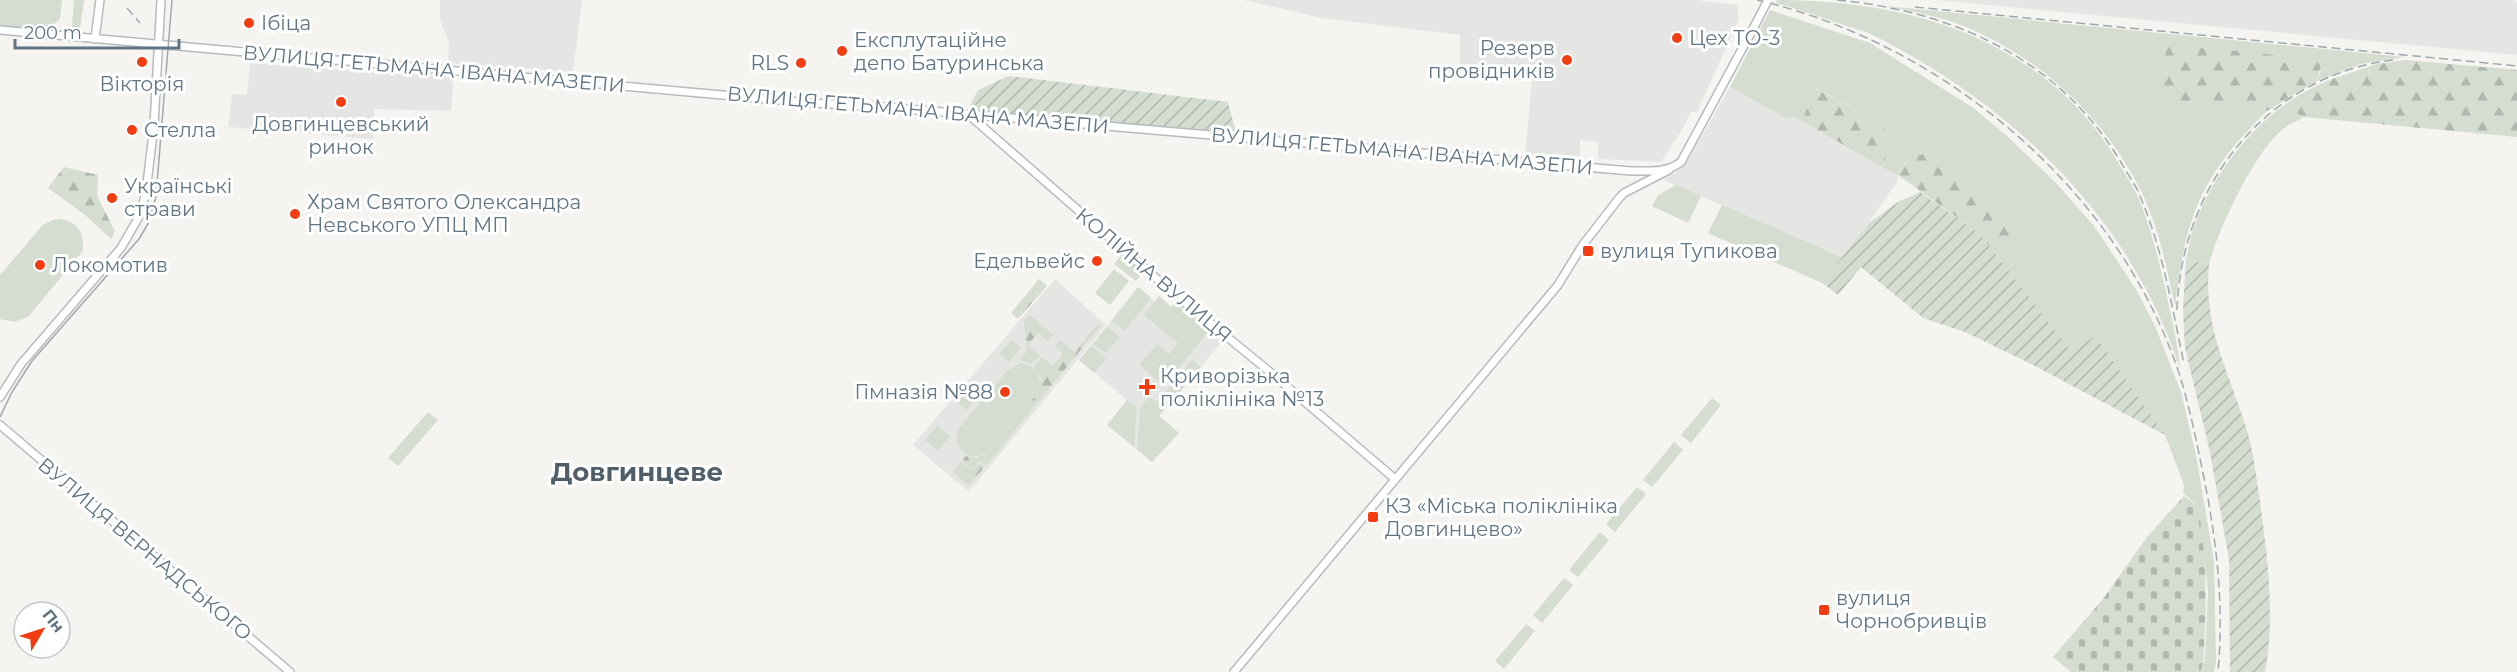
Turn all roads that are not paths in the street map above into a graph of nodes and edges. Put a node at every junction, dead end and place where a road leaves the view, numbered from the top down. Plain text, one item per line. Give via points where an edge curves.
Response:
1 (100, 0) edge
2 (161, 0) edge
3 (1768, 0) edge
4 (0, 30) edge
5 (95, 39) junction
6 (158, 46) junction
7 (969, 115) junction
8 (1673, 167) junction
9 (0, 397) edge
10 (0, 425) edge
11 (1395, 479) junction
12 (290, 672) edge
13 (1234, 672) edge

1 - 5 main road
2 - 6 main road
3 - 8 main road, bridge via 1684,158
4 - 5 main road, ВУЛИЦЯ ГЕТЬМАНА ІВАНА МАЗЕПИ
5 - 6 main road, ВУЛИЦЯ ГЕТЬМАНА ІВАНА МАЗЕПИ
6 - 7 main road, ВУЛИЦЯ ГЕТЬМАНА ІВАНА МАЗЕПИ
6 - 9 main road via 154,125 140,215 121,248 21,364
7 - 8 main road, ВУЛИЦЯ ГЕТЬМАНА ІВАНА МАЗЕПИ via 1631,171
7 - 11 main road, КОЛІЙНА ВУЛИЦЯ
8 - 11 main road via 1624,192 1582,246 1566,275
10 - 12 main road, ВУЛИЦЯ ВЕРНАДСЬКОГО
11 - 13 main road

